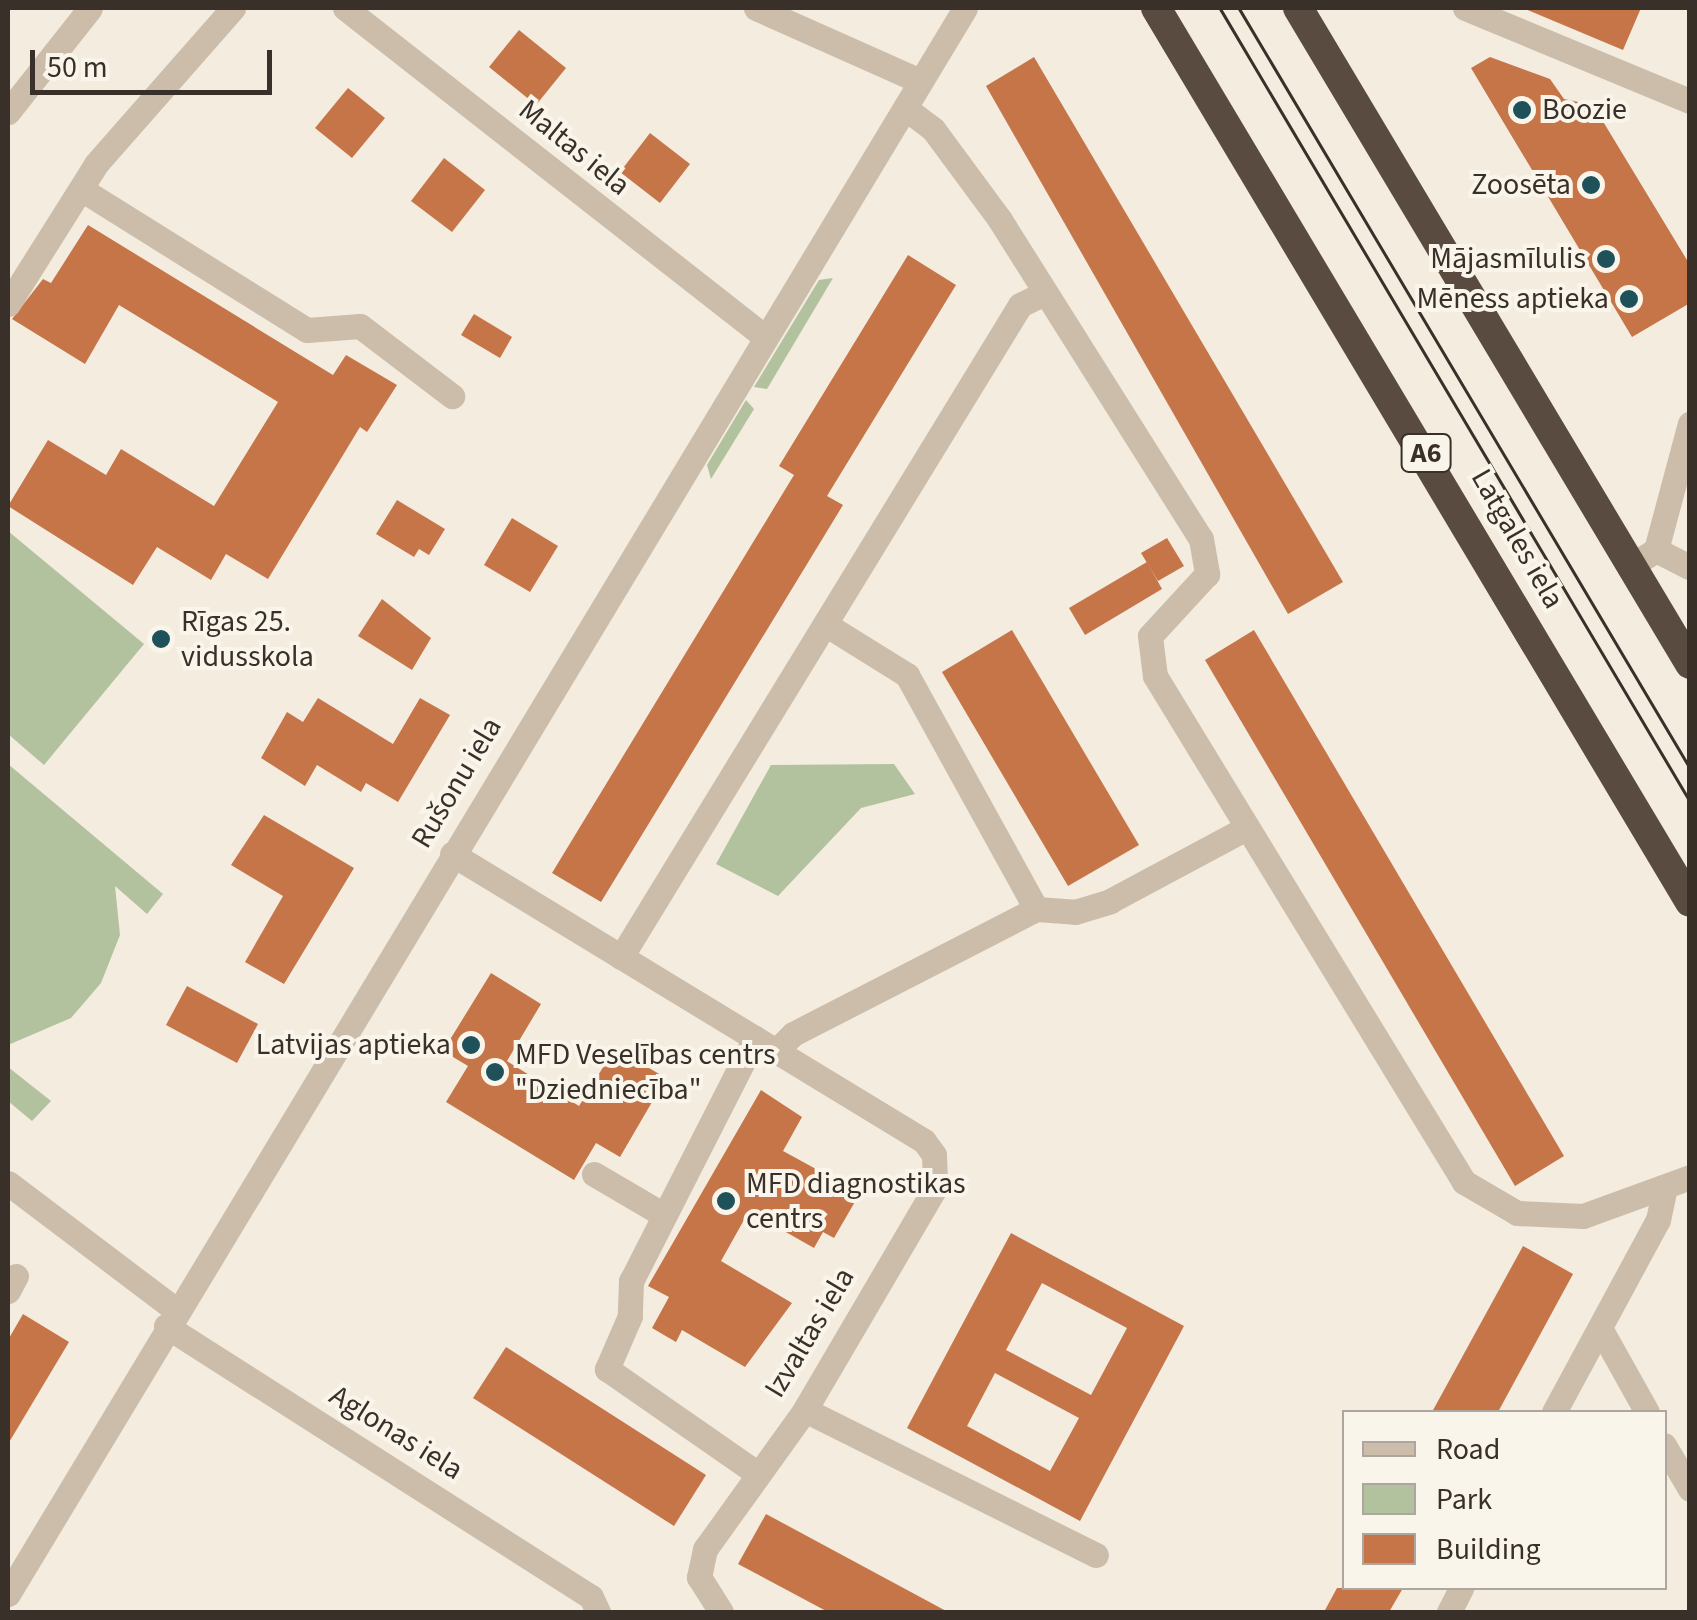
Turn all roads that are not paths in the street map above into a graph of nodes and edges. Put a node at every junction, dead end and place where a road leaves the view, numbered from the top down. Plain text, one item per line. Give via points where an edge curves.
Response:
1 (90, 8) edge
2 (233, 8) edge
3 (346, 8) edge
4 (756, 8) edge
5 (965, 8) edge
6 (1156, 8) edge
7 (1298, 8) edge
8 (1465, 8) edge
9 (920, 81) junction
10 (1690, 101) edge
11 (905, 108) junction
12 (8, 112) edge
13 (81, 189) junction
14 (1045, 293) junction
15 (8, 304) edge
16 (765, 337) junction
17 (452, 396) dead end
18 (1690, 423) edge
19 (1644, 558) junction
20 (1690, 567) edge
21 (825, 624) junction
22 (1690, 664) edge
23 (1244, 829) junction
24 (452, 854) junction
25 (1690, 902) edge
26 (1036, 910) junction
27 (620, 957) junction
28 (765, 1044) junction
29 (594, 1174) dead end
30 (1690, 1177) edge
31 (8, 1183) edge
32 (1665, 1188) junction
33 (664, 1215) junction
34 (170, 1318) junction
35 (1600, 1328) junction
36 (804, 1410) junction
37 (1555, 1410) edge
38 (1646, 1410) edge
39 (1667, 1449) edge
40 (755, 1472) junction
41 (1690, 1489) edge
42 (1096, 1555) dead end
43 (1460, 1590) edge
44 (8, 1594) edge
45 (595, 1605) edge
46 (722, 1612) edge
47 (1448, 1612) edge

1 - 12 street
2 - 13 street
3 - 16 street, Maltas iela
4 - 9 street
5 - 9 street, Rušonu iela
6 - 25 highway, Latgales iela / A6
7 - 19 highway
8 - 10 street
9 - 11 street, Rušonu iela
11 - 14 street via 942,142
11 - 16 street, Rušonu iela
13 - 15 street
13 - 17 street via 307,330 360,326
14 - 21 street via 1020,305
14 - 23 street via 1201,539 1207,574 1150,636 1155,676
16 - 24 street, Rušonu iela
18 - 19 street
19 - 20 street
19 - 22 highway
21 - 26 street via 906,675
21 - 27 street
23 - 26 street via 1110,901 1076,912
23 - 32 street via 1480,1198 1517,1213 1582,1216
24 - 27 street, Izvaltas iela
24 - 34 street, Rušonu iela
26 - 28 street
27 - 28 street, Izvaltas iela
28 - 33 street
28 - 36 street, Izvaltas iela via 924,1141 938,1172
29 - 33 street
30 - 32 street
31 - 34 street, Aglonas iela
32 - 35 street via 1658,1220
33 - 40 street via 632,1280 630,1316 608,1369
34 - 44 street, Rušonu iela
34 - 45 street, Aglonas iela
35 - 37 street
35 - 38 street
36 - 40 street, Izvaltas iela
36 - 42 street
39 - 41 street
40 - 46 street, Izvaltas iela via 702,1558 704,1595
43 - 47 street

